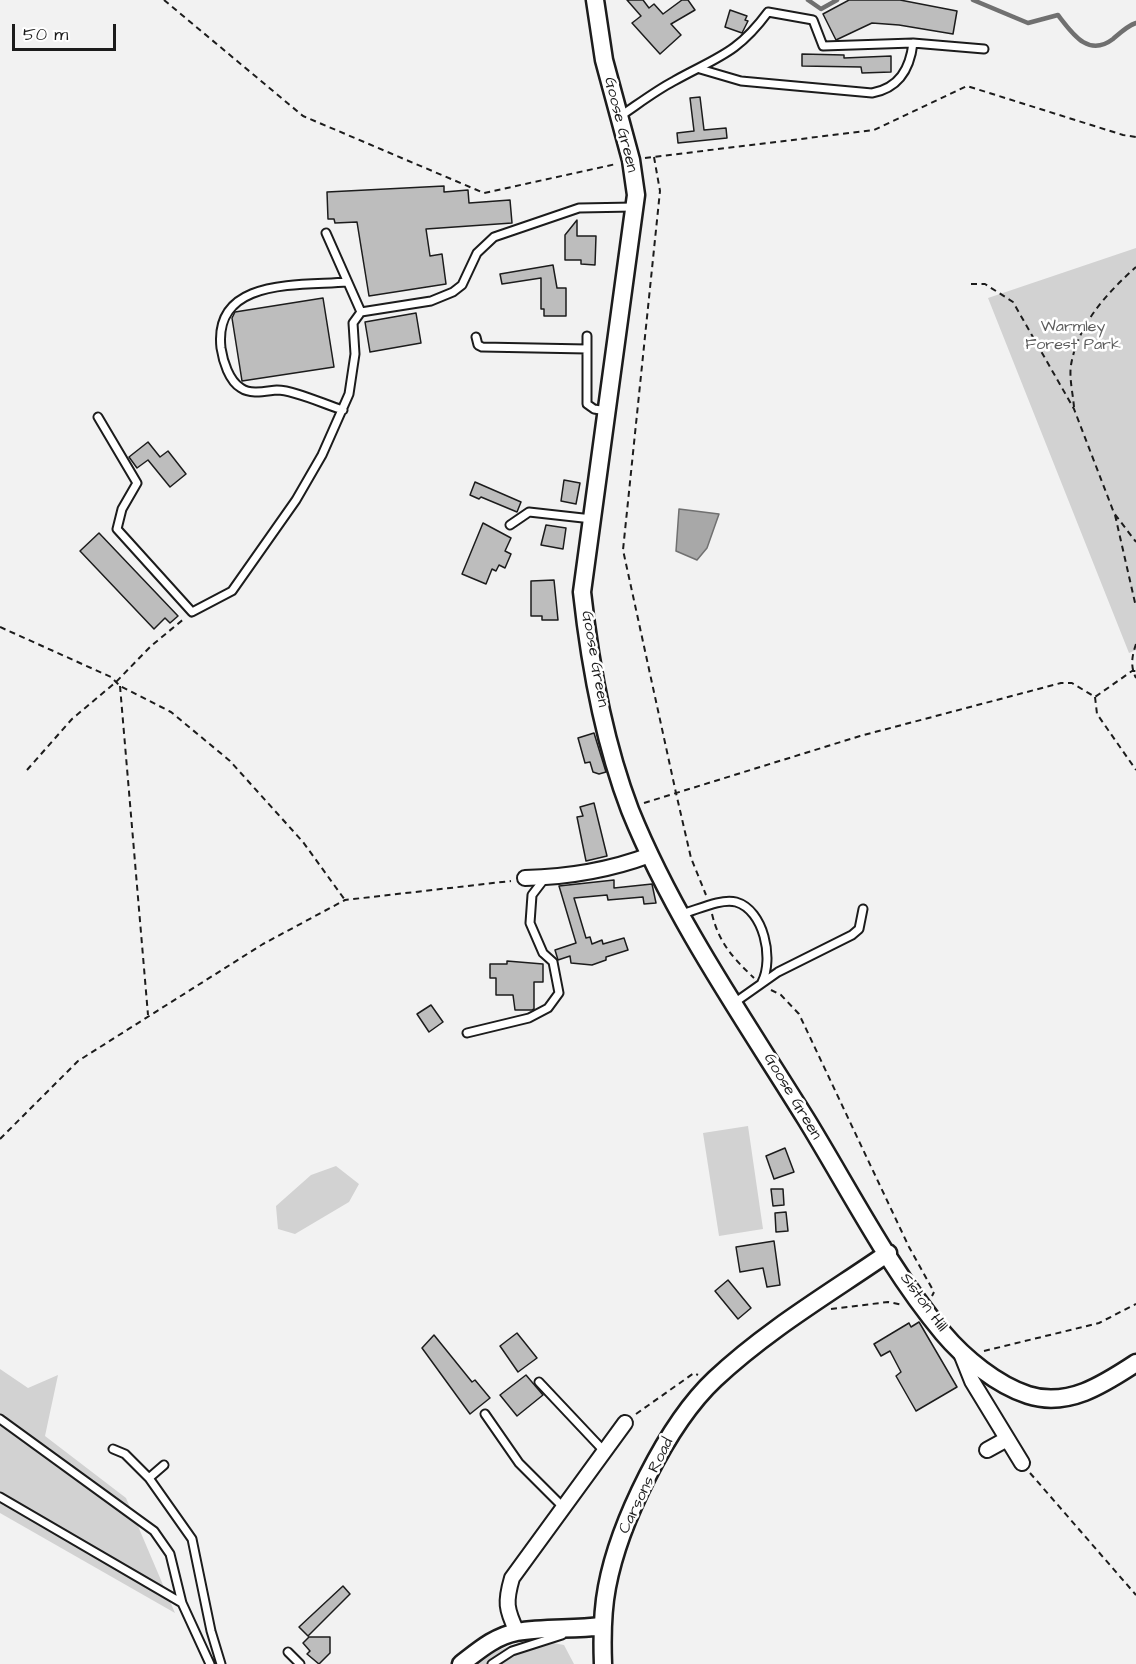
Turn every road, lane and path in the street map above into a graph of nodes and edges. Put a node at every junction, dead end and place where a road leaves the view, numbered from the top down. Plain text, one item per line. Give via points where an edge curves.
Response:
1 (164, 0) edge
2 (595, 0) edge
3 (914, 43) junction
4 (984, 49) dead end
5 (700, 69) junction
6 (619, 117) junction
7 (1136, 137) edge
8 (654, 158) junction
9 (631, 160) junction
10 (634, 207) junction
11 (326, 233) dead end
12 (1136, 267) edge
13 (347, 282) junction
14 (970, 284) dead end
15 (361, 312) junction
16 (587, 336) dead end
17 (476, 337) dead end
18 (587, 350) junction
19 (1074, 409) junction
20 (343, 410) junction
21 (607, 411) junction
22 (98, 417) dead end
23 (1114, 513) junction
24 (592, 519) junction
25 (510, 525) dead end
26 (1136, 542) edge
27 (1136, 607) edge
28 (192, 612) junction
29 (0, 627) edge
30 (1136, 644) edge
31 (1134, 671) edge
32 (1136, 678) edge
33 (116, 682) junction
34 (120, 686) junction
35 (1095, 697) junction
36 (27, 770) dead end
37 (1136, 770) edge
38 (675, 793) junction
39 (629, 808) junction
40 (650, 855) junction
41 (525, 878) joint
42 (545, 878) junction
43 (345, 900) junction
44 (710, 906) junction
45 (863, 909) dead end
46 (682, 914) junction
47 (761, 984) junction
48 (735, 1003) junction
49 (148, 1016) junction
50 (467, 1033) dead end
51 (0, 1139) edge
52 (888, 1252) junction
53 (816, 1303) junction
54 (1136, 1304) edge
55 (925, 1310) junction
56 (960, 1351) junction
57 (1136, 1363) edge
58 (713, 1381) junction
59 (539, 1382) dead end
60 (485, 1414) dead end
61 (0, 1419) edge
62 (625, 1423) joint
63 (1007, 1439) junction
64 (113, 1449) dead end
65 (987, 1450) dead end
66 (604, 1451) junction
67 (1022, 1463) joint
68 (164, 1465) dead end
69 (149, 1478) junction
70 (0, 1497) edge
71 (562, 1506) junction
72 (1136, 1595) edge
73 (182, 1603) junction
74 (602, 1626) junction
75 (576, 1630) junction
76 (517, 1632) junction
77 (288, 1652) dead end
78 (210, 1664) edge
79 (221, 1664) edge
80 (300, 1664) edge
81 (461, 1664) edge
82 (492, 1664) edge
83 (603, 1664) edge

1 - 9 path via 303,116 484,193
2 - 6 street, Goose Green via 604,60
3 - 4 lane
3 - 5 lane via 902,78 883,91 872,93 741,81
3 - 5 lane via 823,46 813,20 768,12 750,36
5 - 6 lane
6 - 9 street, Goose Green
7 - 8 path via 966,86 874,130
8 - 9 path
8 - 38 path via 660,191 623,550
9 - 10 street, Goose Green
10 - 15 lane via 579,208 495,237 477,253 462,285 448,295
10 - 21 street, Goose Green
11 - 13 lane
12 - 19 path via 1104,296 1080,335 1071,366
13 - 15 lane
13 - 20 lane via 248,294 228,309 220,341 227,369 241,388 280,390
14 - 19 path via 985,284 1013,302
15 - 20 lane via 353,323 354,367
16 - 18 lane
17 - 18 lane via 482,347
18 - 21 lane via 587,404
19 - 23 path
20 - 28 lane via 301,491 232,591
21 - 24 street, Goose Green
22 - 28 lane via 137,483 122,509 117,529
23 - 26 path
23 - 27 path
24 - 25 lane via 530,512
24 - 39 street, Goose Green via 582,592 587,640
28 - 33 path
29 - 33 path
30 - 31 path via 1132,655
31 - 32 path
31 - 35 path
33 - 34 path
33 - 36 path via 72,719
34 - 43 path via 171,712 230,761 303,842
34 - 49 path
35 - 37 path via 1097,714
35 - 38 path via 1072,683 1061,683 860,736
38 - 39 path
38 - 44 path via 691,858
39 - 40 street, Goose Green
40 - 42 street via 618,867
40 - 46 street, Goose Green
41 - 42 street
41 - 43 path
42 - 50 lane via 532,895 530,923 543,953 553,962 559,993 548,1008 530,1018
43 - 49 path via 263,944
44 - 46 lane
44 - 47 path via 717,934 729,954
44 - 47 lane via 734,901 747,907 758,921 767,958 767,972
45 - 47 lane via 859,928 852,935
46 - 48 street, Goose Green
47 - 48 lane
47 - 55 path via 781,995 799,1014 934,1292
48 - 52 street, Goose Green
49 - 51 path via 78,1060
52 - 53 street, Carsons Road
52 - 55 street, Siston Hill
53 - 55 path via 829,1310 888,1302
53 - 58 street, Carsons Road via 750,1348
54 - 56 path via 1099,1323 1025,1343 990,1351
55 - 56 street, Siston Hill
56 - 57 street, Siston Hill via 1006,1385 1050,1400 1073,1397
56 - 63 street, Siston Hill via 972,1381
58 - 62 path via 694,1373
58 - 74 street, Carsons Road via 665,1444 643,1488 619,1544 607,1586
59 - 66 lane
60 - 71 lane via 519,1463
61 - 73 lane via 154,1531 170,1554
62 - 66 street
63 - 65 street
63 - 67 street, Siston Hill
64 - 69 lane via 125,1454
66 - 71 street
67 - 72 path
68 - 69 lane
69 - 79 lane via 192,1539
70 - 73 lane
71 - 76 street via 512,1578 507,1611
73 - 78 lane
74 - 75 street
74 - 83 street, Carsons Road
75 - 76 street
75 - 82 lane via 512,1651
76 - 81 street via 488,1643
77 - 80 lane

